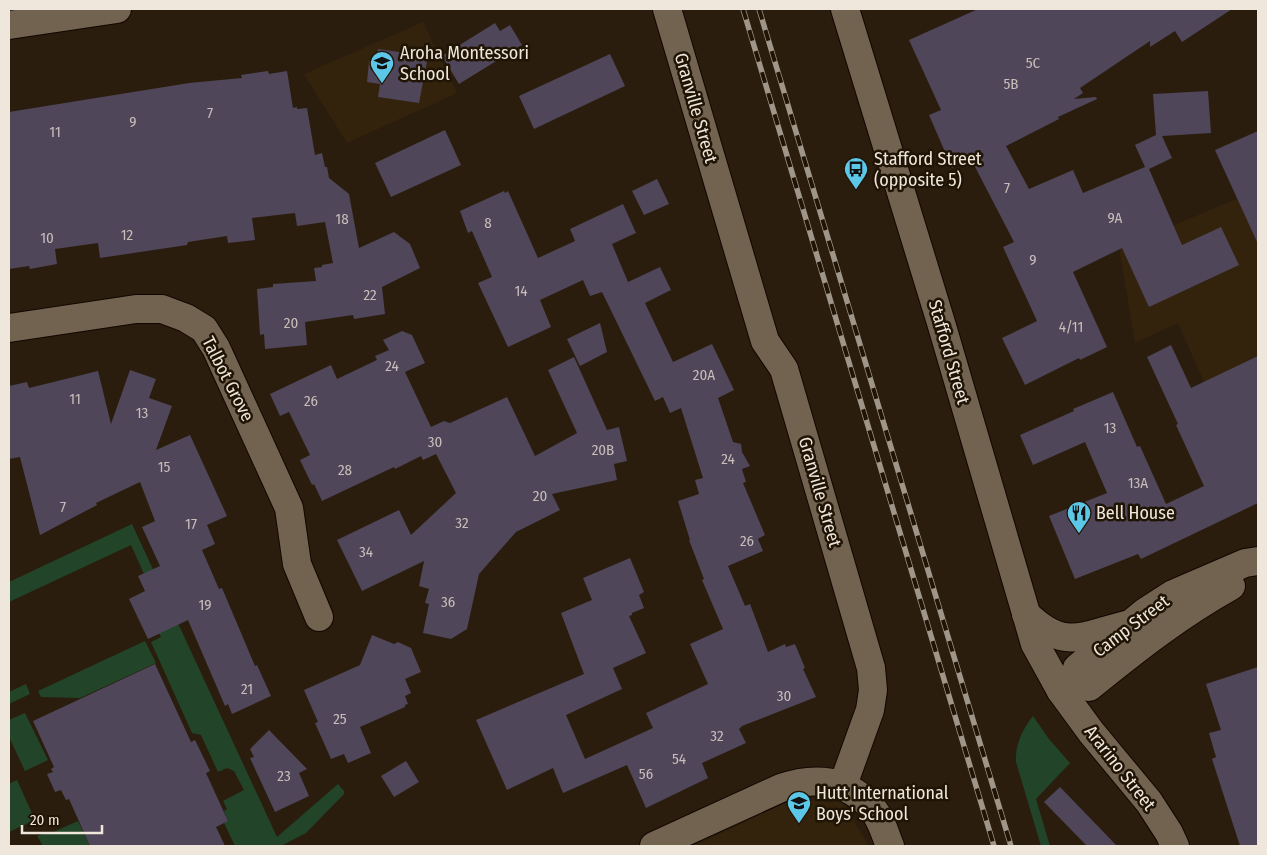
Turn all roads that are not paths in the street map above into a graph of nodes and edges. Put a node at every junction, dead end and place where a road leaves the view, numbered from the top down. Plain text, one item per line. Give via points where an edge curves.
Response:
1 (117, 9) edge
2 (667, 9) edge
3 (845, 9) edge
4 (38, 15) edge
5 (9, 25) edge
6 (9, 328) edge
7 (1258, 561) edge
8 (1258, 567) edge
9 (1026, 614) junction
10 (319, 617) dead end
11 (1131, 624) junction
12 (1067, 687) junction
13 (843, 785) junction
14 (654, 846) edge
15 (890, 846) edge
16 (1175, 846) edge

1 - 4 street
2 - 13 street, Granville Street via 764,341 784,369 871,668 873,690 870,710
3 - 9 street, Stafford Street
4 - 5 street
6 - 10 street, Talbot Grove via 136,309 162,309 204,329 216,348 290,508 296,564
7 - 11 street, Camp Street via 1245,563 1173,594
8 - 12 street, Camp Street via 1249,576 1154,635 1089,687
9 - 11 street via 1051,633 1069,638 1082,638
9 - 12 street, Stafford Street via 1035,644
11 - 12 street, Camp Street via 1077,668
12 - 16 street, Ararino Street via 1091,732 1149,802
13 - 14 street via 822,781 798,782
13 - 15 street via 873,809

